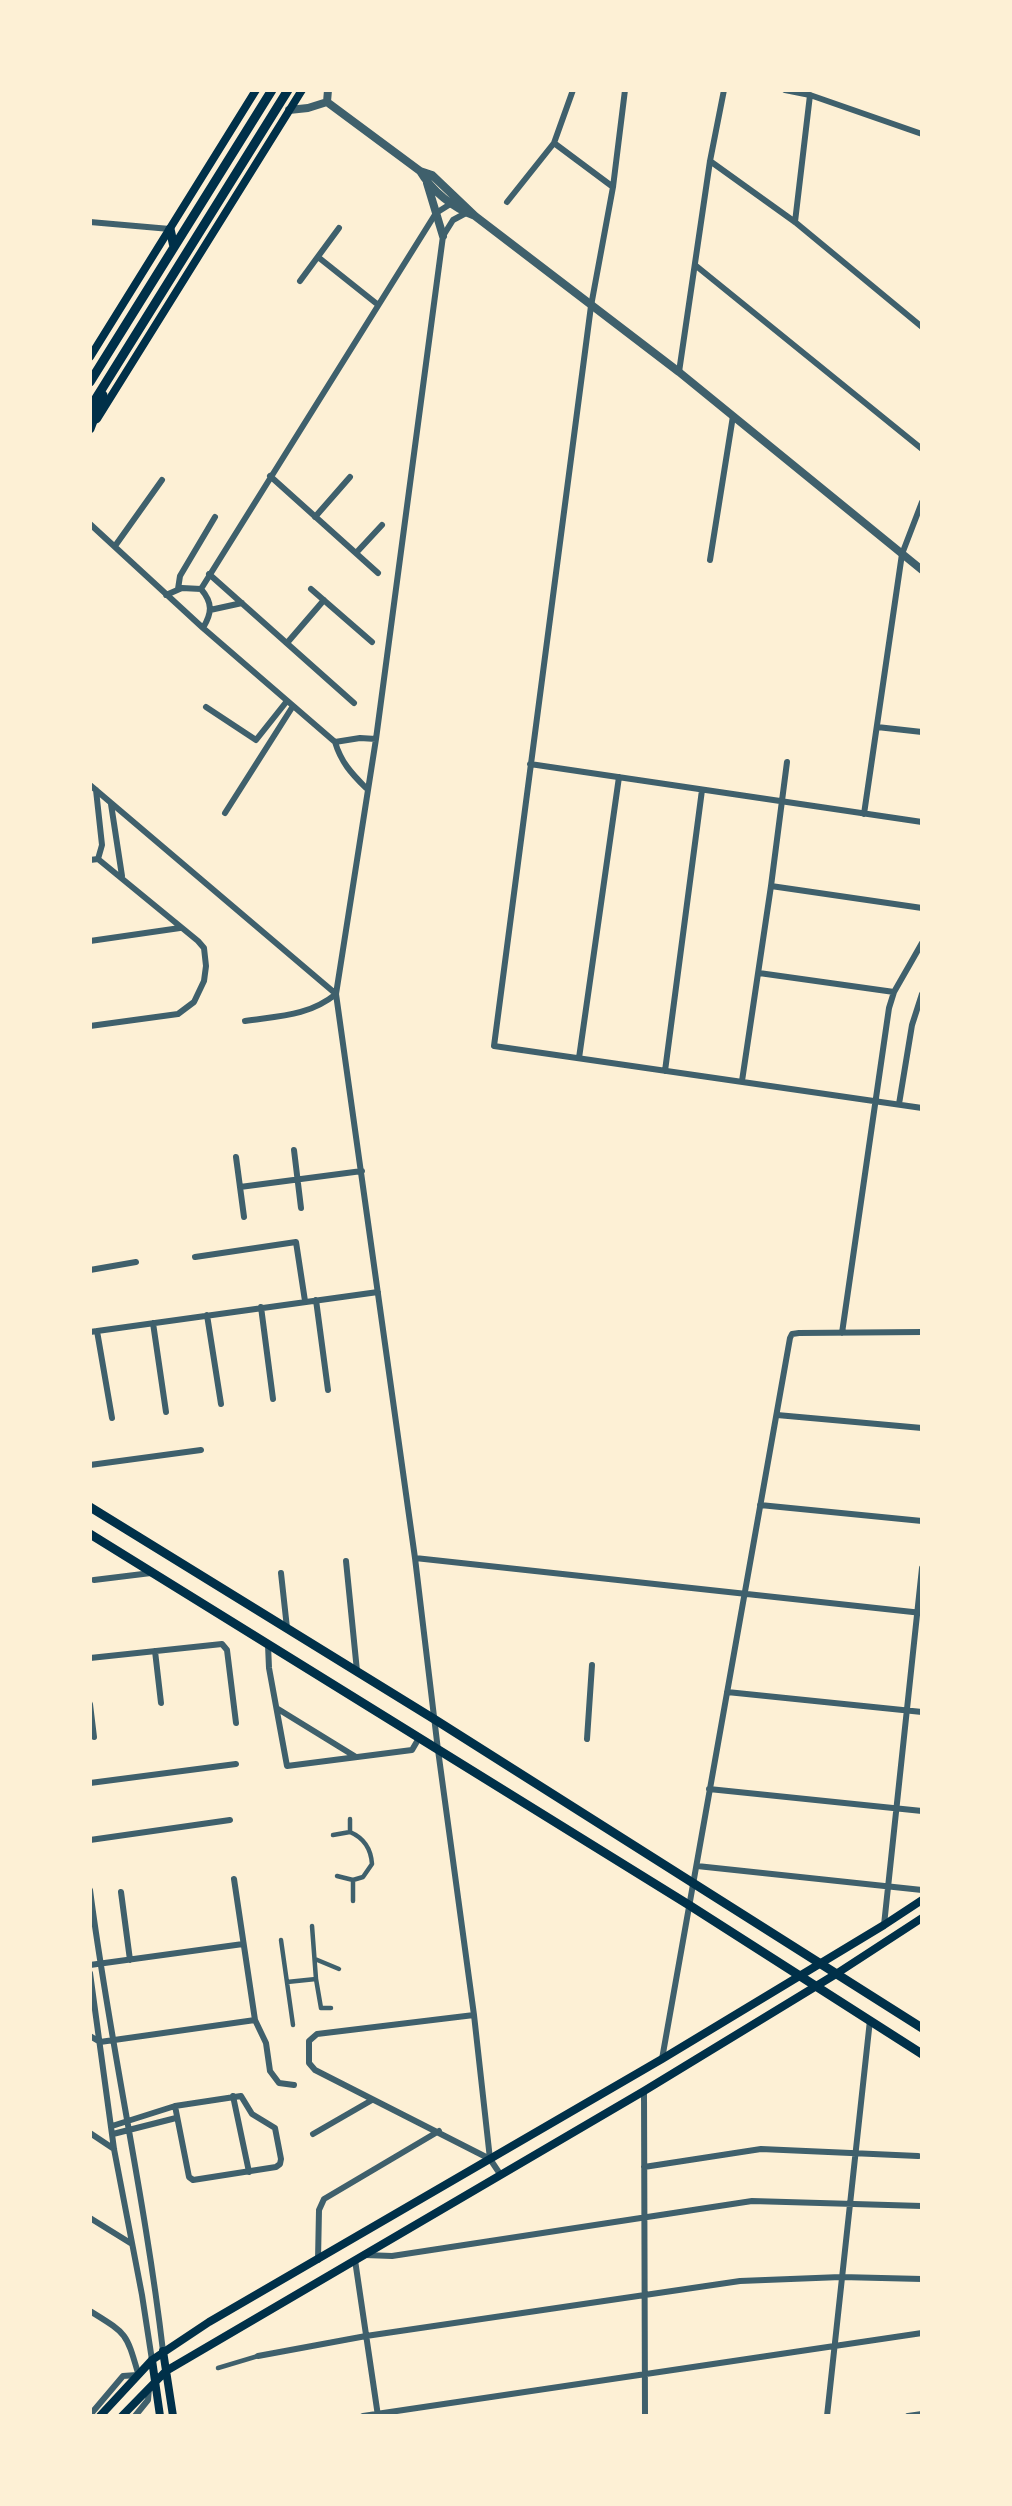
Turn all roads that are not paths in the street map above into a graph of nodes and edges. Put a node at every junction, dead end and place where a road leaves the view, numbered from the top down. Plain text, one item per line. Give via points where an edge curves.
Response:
1 (256, 90) edge
2 (272, 90) edge
3 (288, 90) edge
4 (302, 90) edge
5 (328, 90) edge
6 (573, 90) edge
7 (625, 90) edge
8 (724, 90) edge
9 (785, 90) edge
10 (810, 95) junction
11 (327, 102) junction
12 (289, 110) junction
13 (922, 134) edge
14 (554, 143) junction
15 (710, 160) junction
16 (420, 171) junction
17 (426, 182) junction
18 (613, 187) junction
19 (507, 202) dead end
20 (452, 203) junction
21 (467, 210) junction
22 (436, 213) junction
23 (90, 222) edge
24 (795, 222) junction
25 (339, 228) dead end
26 (170, 229) junction
27 (443, 236) junction
28 (174, 247) junction
29 (318, 257) junction
30 (695, 265) junction
31 (300, 281) dead end
32 (377, 304) junction
33 (591, 306) junction
34 (922, 327) edge
35 (90, 357) edge
36 (679, 372) junction
37 (110, 376) junction
38 (90, 382) edge
39 (90, 408) edge
40 (733, 416) junction
41 (90, 429) edge
42 (922, 449) edge
43 (270, 476) junction
44 (350, 477) dead end
45 (162, 480) dead end
46 (922, 501) edge
47 (215, 517) dead end
48 (315, 517) junction
49 (90, 524) edge
50 (382, 525) dead end
51 (115, 546) junction
52 (356, 554) junction
53 (903, 554) junction
54 (710, 560) dead end
55 (922, 570) edge
56 (378, 573) dead end
57 (209, 574) junction
58 (178, 589) junction
59 (201, 589) junction
60 (311, 589) dead end
61 (166, 595) junction
62 (324, 600) junction
63 (242, 603) junction
64 (210, 610) junction
65 (203, 628) junction
66 (372, 642) dead end
67 (287, 643) junction
68 (287, 701) junction
69 (354, 703) dead end
70 (293, 706) junction
71 (206, 707) dead end
72 (877, 727) junction
73 (922, 732) edge
74 (376, 739) junction
75 (336, 742) junction
76 (787, 762) dead end
77 (530, 764) junction
78 (618, 777) junction
79 (93, 787) edge
80 (366, 788) junction
81 (702, 790) junction
82 (783, 802) junction
83 (111, 803) junction
84 (225, 813) dead end
85 (864, 814) junction
86 (922, 822) edge
87 (98, 859) junction
88 (90, 860) edge
89 (122, 877) junction
90 (771, 886) junction
91 (922, 908) edge
92 (180, 928) junction
93 (90, 941) edge
94 (922, 943) edge
95 (759, 973) junction
96 (894, 992) junction
97 (336, 994) junction
98 (922, 994) edge
99 (245, 1021) dead end
100 (90, 1026) edge
101 (579, 1058) junction
102 (665, 1071) junction
103 (742, 1081) junction
104 (874, 1101) junction
105 (899, 1104) junction
106 (922, 1108) edge
107 (294, 1150) dead end
108 (236, 1157) dead end
109 (362, 1171) junction
110 (297, 1180) junction
111 (240, 1187) junction
112 (301, 1208) dead end
113 (244, 1217) dead end
114 (195, 1257) dead end
115 (136, 1262) dead end
116 (90, 1270) edge
117 (378, 1292) junction
118 (316, 1300) junction
119 (305, 1301) junction
120 (261, 1307) junction
121 (207, 1315) junction
122 (153, 1323) junction
123 (94, 1331) edge
124 (922, 1332) edge
125 (842, 1333) junction
126 (328, 1390) dead end
127 (273, 1399) dead end
128 (221, 1404) dead end
129 (166, 1412) dead end
130 (777, 1415) junction
131 (112, 1418) dead end
132 (922, 1428) edge
133 (201, 1450) dead end
134 (90, 1465) edge
135 (760, 1505) junction
136 (90, 1507) edge
137 (922, 1521) edge
138 (90, 1534) edge
139 (415, 1558) junction
140 (346, 1561) dead end
141 (922, 1568) edge
142 (152, 1572) junction
143 (281, 1573) dead end
144 (94, 1580) dead end
145 (745, 1593) junction
146 (920, 1613) edge
147 (287, 1628) junction
148 (268, 1645) junction
149 (155, 1651) junction
150 (90, 1658) edge
151 (592, 1665) dead end
152 (357, 1671) junction
153 (727, 1692) junction
154 (161, 1703) dead end
155 (90, 1704) edge
156 (278, 1709) junction
157 (907, 1710) junction
158 (922, 1712) edge
159 (434, 1719) junction
160 (236, 1723) dead end
161 (94, 1737) dead end
162 (419, 1738) junction
163 (587, 1739) dead end
164 (438, 1750) junction
165 (357, 1758) junction
166 (236, 1764) dead end
167 (90, 1783) edge
168 (710, 1789) junction
169 (896, 1808) junction
170 (922, 1810) edge
171 (350, 1819) dead end
172 (230, 1820) dead end
173 (350, 1832) junction
174 (333, 1835) dead end
175 (90, 1840) edge
176 (697, 1866) junction
177 (337, 1876) dead end
178 (234, 1879) dead end
179 (353, 1880) junction
180 (694, 1882) junction
181 (888, 1887) junction
182 (90, 1890) edge
183 (922, 1890) edge
184 (121, 1892) dead end
185 (922, 1900) edge
186 (353, 1901) dead end
187 (689, 1905) junction
188 (922, 1918) edge
189 (884, 1925) junction
190 (312, 1926) dead end
191 (281, 1940) dead end
192 (243, 1944) junction
193 (315, 1959) junction
194 (130, 1960) junction
195 (100, 1964) junction
196 (820, 1964) junction
197 (90, 1965) edge
198 (339, 1969) dead end
199 (90, 1973) edge
200 (836, 1974) junction
201 (800, 1976) junction
202 (316, 1978) junction
203 (286, 1982) junction
204 (817, 1986) junction
205 (331, 2008) dead end
206 (474, 2015) junction
207 (255, 2020) junction
208 (870, 2020) junction
209 (293, 2025) dead end
210 (922, 2028) edge
211 (90, 2036) edge
212 (112, 2040) junction
213 (100, 2042) junction
214 (922, 2054) edge
215 (662, 2059) junction
216 (294, 2085) dead end
217 (644, 2091) junction
218 (233, 2096) junction
219 (372, 2100) junction
220 (175, 2106) junction
221 (177, 2118) junction
222 (127, 2121) junction
223 (112, 2126) junction
224 (128, 2129) junction
225 (439, 2131) junction
226 (90, 2133) edge
227 (112, 2134) junction
228 (313, 2134) dead end
229 (114, 2149) junction
230 (856, 2153) junction
231 (918, 2156) dead end
232 (490, 2159) junction
233 (644, 2167) junction
234 (249, 2172) junction
235 (500, 2174) junction
236 (850, 2205) junction
237 (922, 2206) edge
238 (643, 2216) junction
239 (90, 2218) edge
240 (132, 2244) junction
241 (364, 2255) junction
242 (318, 2260) junction
243 (355, 2260) junction
244 (842, 2277) junction
245 (922, 2279) edge
246 (645, 2295) junction
247 (90, 2311) edge
248 (922, 2333) edge
249 (366, 2336) junction
250 (835, 2345) junction
251 (163, 2351) junction
252 (258, 2356) joint
253 (152, 2360) junction
254 (218, 2368) dead end
255 (166, 2371) junction
256 (138, 2374) junction
257 (645, 2375) junction
258 (152, 2383) junction
259 (94, 2412) edge
260 (922, 2414) edge
261 (378, 2415) edge
262 (122, 2416) edge
263 (135, 2416) edge
264 (160, 2416) edge
265 (173, 2416) edge
266 (363, 2416) edge
267 (645, 2416) edge
268 (827, 2416) edge
269 (908, 2416) edge

1 - 26 main road
2 - 28 main road
3 - 37 main road
4 - 12 main road
5 - 11 street
6 - 14 street
7 - 18 street
8 - 15 street
9 - 10 street
10 - 13 street
10 - 24 street
11 - 12 street
11 - 16 street
12 - 41 main road
14 - 18 street
14 - 19 street
15 - 24 street
15 - 30 street
16 - 17 street
16 - 21 street via 432,175
17 - 20 street
17 - 22 street
18 - 33 street
20 - 21 street
20 - 22 street
21 - 27 street via 453,220
21 - 33 street
22 - 27 street
22 - 32 street
23 - 26 street
24 - 34 street
25 - 29 street
26 - 28 main road
26 - 35 main road
27 - 74 street
28 - 38 main road
29 - 31 street
29 - 32 street
30 - 36 street
30 - 42 street
32 - 43 street
33 - 36 street
33 - 77 street
36 - 40 street
37 - 39 main road
37 - 41 main road
40 - 53 street
40 - 54 street
43 - 48 street
43 - 57 street
44 - 48 street
45 - 51 street
46 - 53 street
47 - 58 street via 180,576
48 - 52 street
49 - 51 street
50 - 52 street
51 - 61 street
52 - 56 street
53 - 55 street
53 - 72 street
57 - 59 street
57 - 63 street
58 - 59 street
58 - 61 street
59 - 64 street
60 - 62 street
61 - 65 street
62 - 66 street
62 - 67 street
63 - 64 street
63 - 67 street
64 - 65 street
65 - 68 street
67 - 69 street
68 - 70 street
68 - 71 street via 256,740
70 - 75 street
70 - 84 street
72 - 73 street
72 - 85 street
74 - 75 street
74 - 80 street
75 - 80 street via 346,768
76 - 82 street
77 - 78 street
77 - 101 street via 494,1046
78 - 81 street
78 - 101 street
79 - 83 street
79 - 87 street via 102,845
80 - 97 street
81 - 82 street
81 - 102 street
82 - 85 street
82 - 90 street
83 - 89 street
83 - 97 street
85 - 86 street
87 - 88 street
87 - 89 street
89 - 92 street
90 - 91 street
90 - 95 street
92 - 93 street
92 - 100 street via 198,941 206,957 204,981 194,1002 178,1014
94 - 96 street
95 - 96 street
95 - 103 street
96 - 104 street
97 - 99 street via 308,1011
97 - 109 street
98 - 105 street via 912,1024
101 - 102 street
102 - 103 street
103 - 104 street
104 - 105 street
104 - 125 street
105 - 106 street
107 - 110 street
108 - 111 street
109 - 110 street
109 - 117 street
110 - 111 street
110 - 112 street
111 - 113 street
114 - 119 street via 296,1242
115 - 116 street
117 - 118 street
117 - 139 street
118 - 119 street
118 - 126 street
119 - 120 street
120 - 121 street
120 - 127 street
121 - 122 street
121 - 128 street
122 - 123 street
122 - 129 street
123 - 131 street
124 - 125 street
125 - 130 street via 792,1334
130 - 132 street
130 - 135 street
133 - 134 street
135 - 137 street
135 - 145 street
136 - 147 main road
138 - 142 main road
139 - 145 street
139 - 159 street
140 - 152 street
141 - 146 street
142 - 144 street
142 - 148 main road
143 - 147 street
145 - 146 street
145 - 153 street
146 - 157 street
147 - 152 main road
148 - 156 street
148 - 162 main road
149 - 150 street
149 - 154 street
149 - 160 street via 218,1643 225,1646
151 - 163 street
152 - 159 main road
153 - 157 street
153 - 168 street
155 - 161 street
156 - 165 street
156 - 165 street via 287,1766
157 - 158 street
157 - 169 street
159 - 164 street
159 - 180 main road
162 - 164 main road
162 - 165 street via 412,1750
164 - 187 main road
164 - 206 street
166 - 167 street
168 - 169 street
168 - 176 street
169 - 170 street
169 - 181 street
171 - 173 street
172 - 175 street
173 - 174 street
173 - 179 street via 369,1848 372,1864 363,1877
176 - 180 street
176 - 181 street
177 - 179 street
178 - 192 street
179 - 186 street
180 - 187 street
180 - 196 main road
181 - 183 street
181 - 189 street
182 - 195 street
184 - 194 street
185 - 189 main road
187 - 201 main road
187 - 215 street
188 - 200 main road
189 - 196 main road
190 - 193 street
191 - 203 street
192 - 194 street
192 - 207 street
193 - 198 street
193 - 202 street
194 - 195 street
195 - 197 street
195 - 212 street
196 - 200 main road
196 - 201 main road
199 - 213 street
200 - 204 main road
200 - 210 main road
201 - 204 main road
201 - 215 main road
202 - 203 street
202 - 205 street via 321,2008
203 - 209 street
204 - 208 main road
204 - 217 main road
206 - 219 street via 311,2037 310,2066
206 - 232 street
207 - 212 street
207 - 216 street via 266,2043 274,2079
208 - 214 main road
208 - 230 street
211 - 213 street
212 - 213 street
212 - 222 street
213 - 223 street
215 - 232 main road
217 - 233 street
217 - 235 main road
218 - 220 street
218 - 234 street
218 - 234 street via 241,2096 252,2114 276,2130 280,2164
219 - 225 street
219 - 228 street
220 - 221 street
220 - 222 street
221 - 224 street
221 - 234 street via 190,2179
222 - 223 street
222 - 224 street
223 - 227 street
224 - 227 street
224 - 251 street
225 - 232 street
225 - 242 street via 324,2199 319,2210
226 - 229 street
227 - 229 street
229 - 240 street
230 - 231 street
230 - 233 street via 761,2149
230 - 236 street
232 - 235 street
232 - 242 main road
233 - 238 street
235 - 241 main road
236 - 237 street
236 - 238 street via 752,2201
236 - 244 street
238 - 241 street via 392,2256
238 - 246 street
239 - 240 street
240 - 253 street
241 - 243 main road
242 - 251 main road
243 - 249 street
243 - 255 main road
244 - 245 street
244 - 246 street via 740,2281
244 - 250 street
246 - 249 street
246 - 257 street
247 - 256 street via 127,2338
248 - 250 street
249 - 252 street
249 - 261 street
250 - 257 street
250 - 268 street
251 - 253 main road
251 - 255 main road
252 - 254 street
253 - 256 main road
253 - 258 main road
255 - 258 main road
255 - 265 main road
256 - 259 main road
257 - 261 street
257 - 267 street
258 - 262 main road
258 - 263 street via 148,2400
258 - 264 main road
260 - 269 street
261 - 266 street

